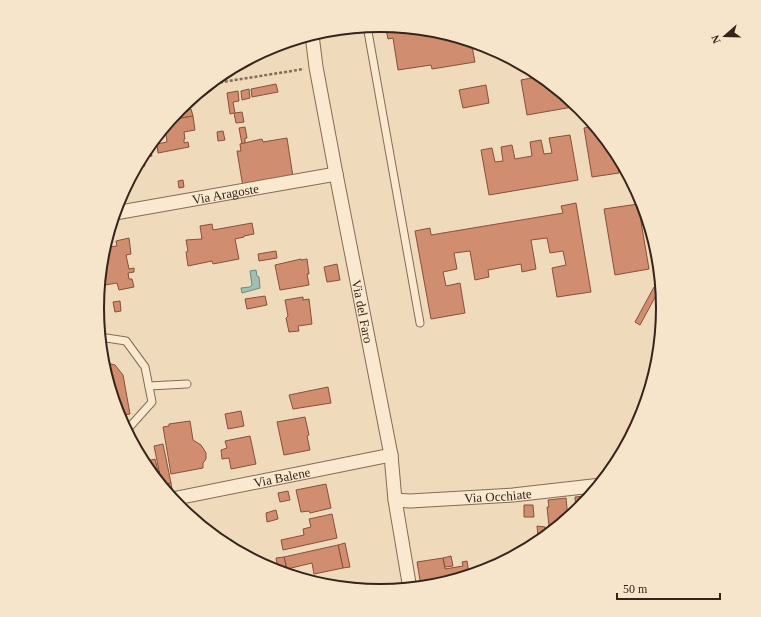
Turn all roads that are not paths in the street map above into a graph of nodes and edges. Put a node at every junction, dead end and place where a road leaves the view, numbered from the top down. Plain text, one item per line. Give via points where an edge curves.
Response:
1 (368, 33) edge
2 (313, 40) edge
3 (336, 174) junction
4 (124, 207) edge
5 (420, 323) dead end
6 (106, 338) edge
7 (187, 384) dead end
8 (149, 386) junction
9 (131, 426) edge
10 (390, 455) junction
11 (592, 486) edge
12 (179, 498) edge
13 (395, 500) junction
14 (409, 583) edge

1 - 5 lane
2 - 3 street, Via del Faro
3 - 4 street, Via Aragoste
3 - 10 street, Via del Faro
6 - 8 lane via 126,341 145,367
7 - 8 lane
8 - 9 lane via 152,402
10 - 12 street, Via Balene
10 - 13 street, Via del Faro
11 - 13 street, Via Occhiate via 513,495
13 - 14 street, Via del Faro

